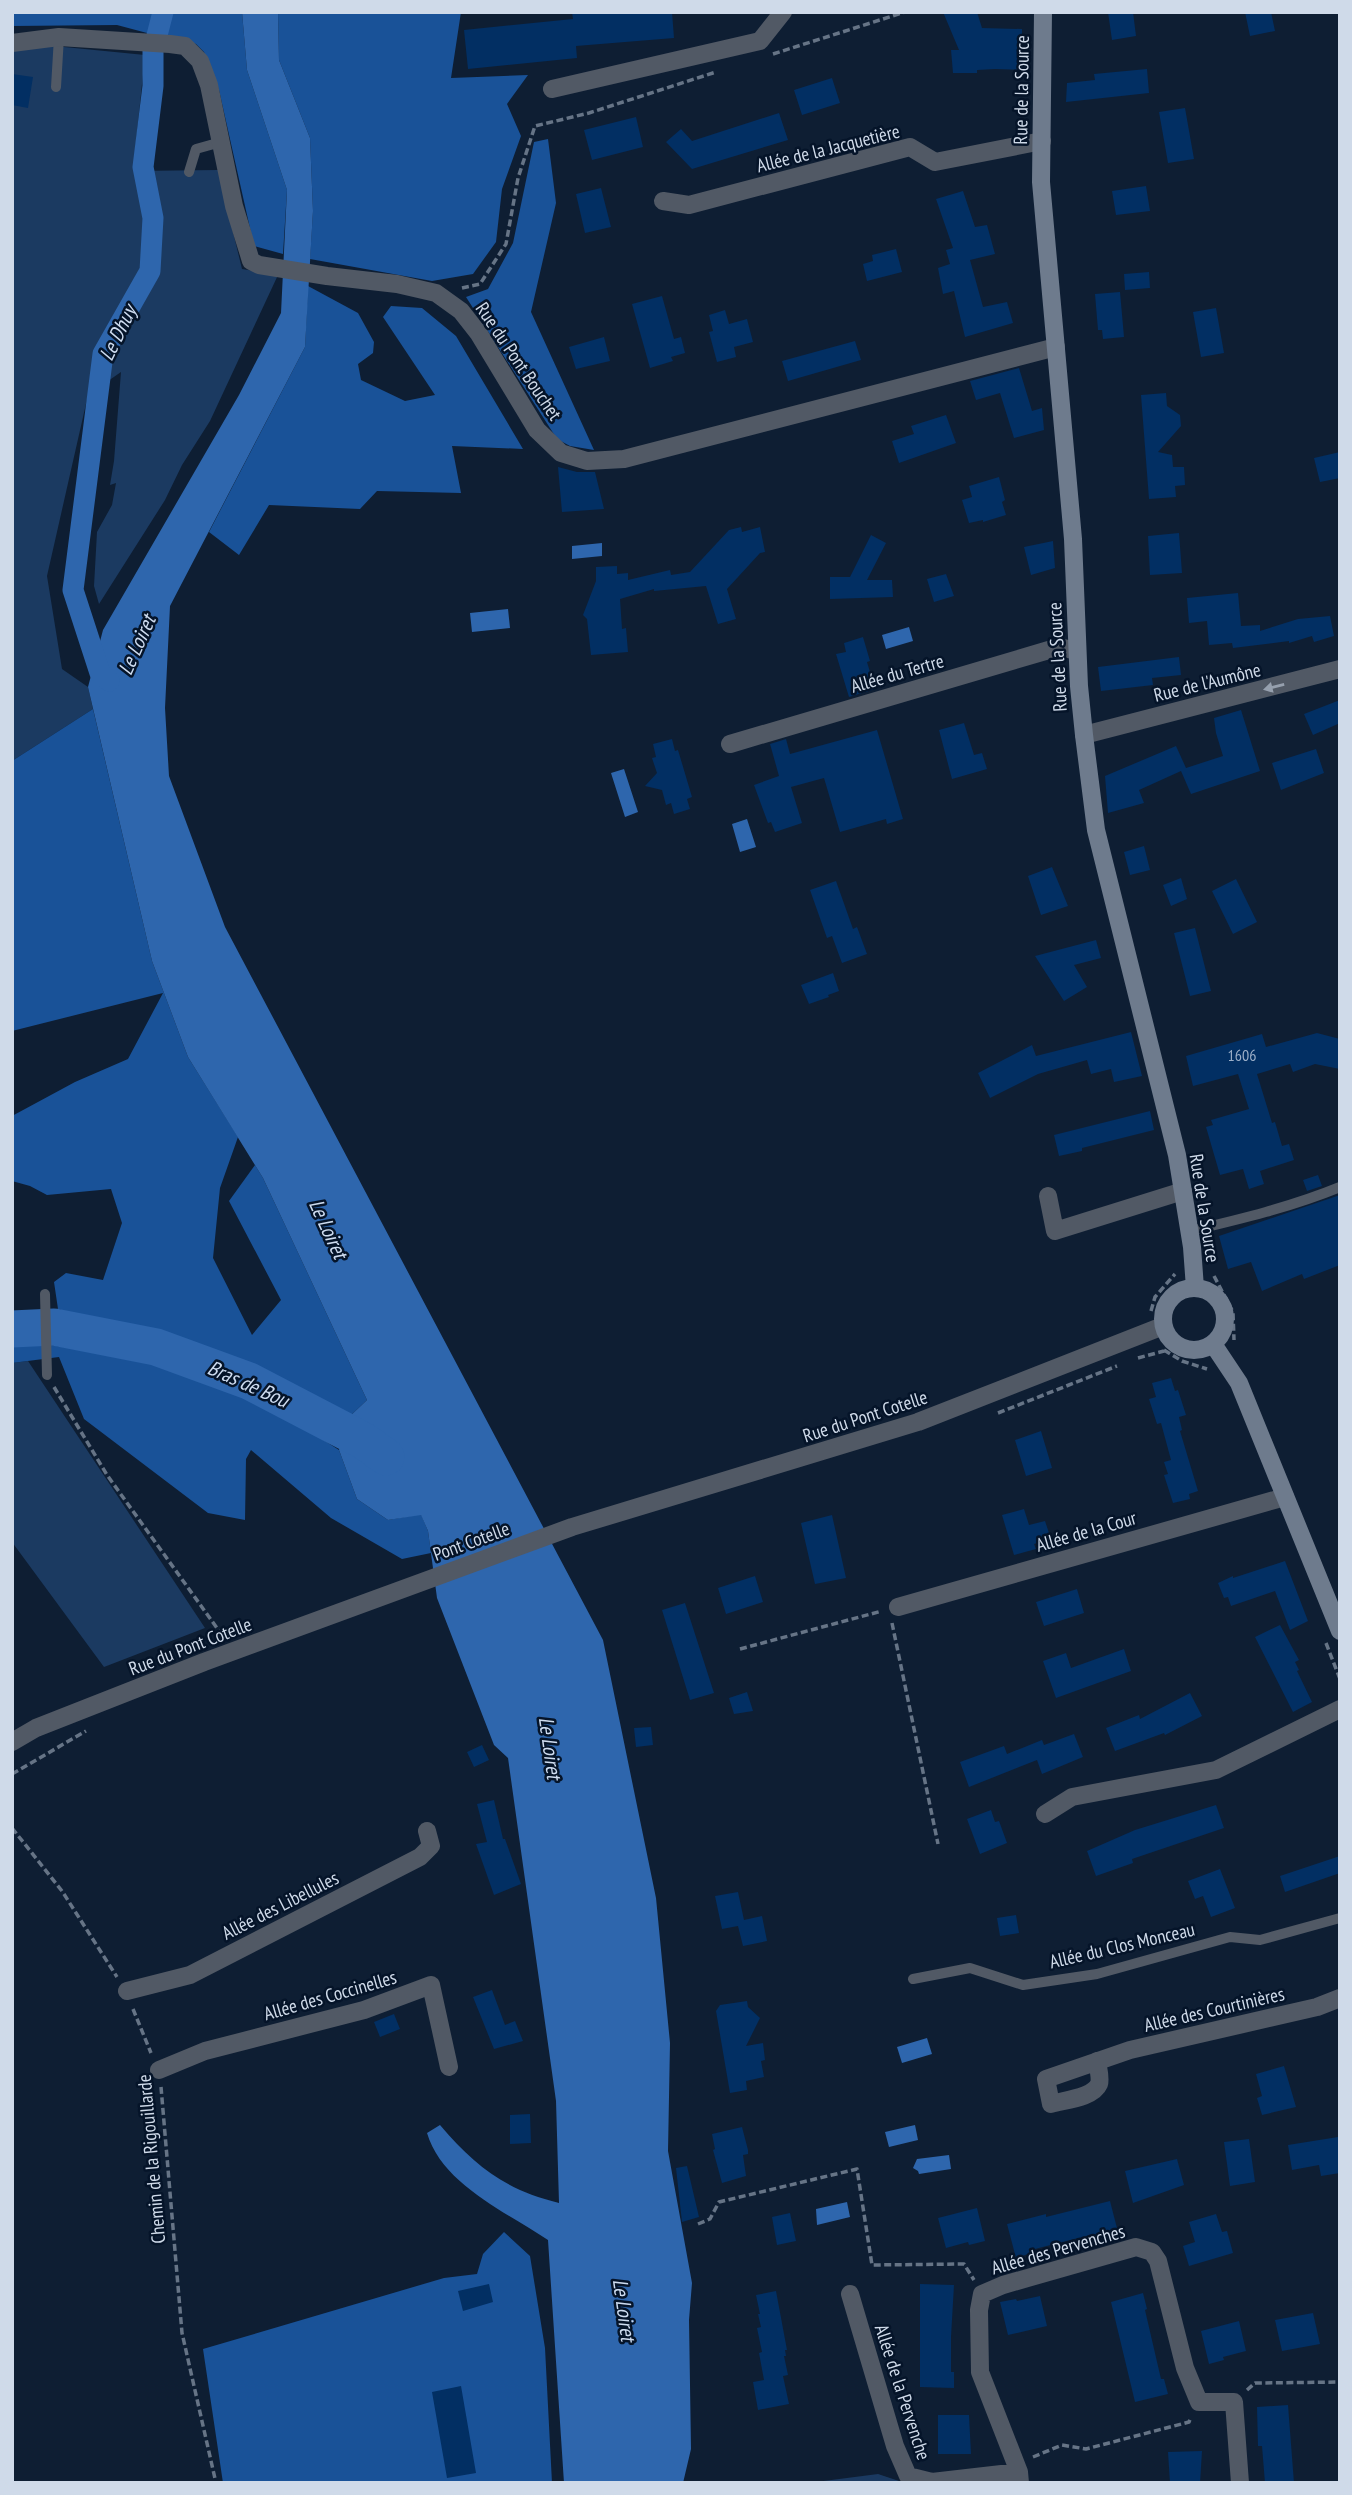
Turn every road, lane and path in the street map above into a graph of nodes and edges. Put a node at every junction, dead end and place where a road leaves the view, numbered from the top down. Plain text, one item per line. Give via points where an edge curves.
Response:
1 (783, 12) edge
2 (905, 12) edge
3 (1043, 12) edge
4 (59, 37) junction
5 (12, 43) edge
6 (774, 54) dead end
7 (721, 71) dead end
8 (56, 87) dead end
9 (552, 89) dead end
10 (1042, 141) junction
11 (221, 142) junction
12 (189, 172) dead end
13 (663, 201) dead end
14 (436, 293) junction
15 (1056, 347) junction
16 (1077, 651) junction
17 (1340, 669) edge
18 (1084, 735) junction
19 (730, 744) dead end
20 (1340, 1187) edge
21 (1183, 1191) junction
22 (1048, 1196) dead end
23 (1190, 1231) junction
24 (1195, 1288) junction
25 (46, 1294) dead end
26 (1163, 1326) junction
27 (1213, 1344) junction
28 (47, 1375) joint
29 (1285, 1497) junction
30 (572, 1527) joint
31 (385, 1595) joint
32 (898, 1607) junction
33 (1340, 1631) edge
34 (740, 1649) dead end
35 (233, 1651) junction
36 (1340, 1709) edge
37 (12, 1742) edge
38 (1045, 1814) dead end
39 (13, 1831) edge
40 (427, 1831) dead end
41 (938, 1844) dead end
42 (1340, 1918) edge
43 (913, 1979) dead end
44 (127, 1991) junction
45 (1340, 1998) edge
46 (1097, 2061) dead end
47 (449, 2067) dead end
48 (159, 2070) junction
49 (698, 2224) dead end
50 (850, 2294) dead end
51 (982, 2294) junction
52 (1340, 2382) edge
53 (1199, 2402) junction
54 (1234, 2402) junction
55 (1018, 2473) edge
56 (215, 2483) edge
57 (1240, 2483) edge

1 - 9 street via 760,41
2 - 6 path
3 - 10 main road, Rue de la Source
4 - 5 street, Rue du Pont Bouchet
4 - 8 lane
4 - 11 street, Rue du Pont Bouchet via 185,46 200,61
7 - 14 path via 535,126 518,178 506,244 480,284
10 - 13 street, Allée de la Jacquetière via 935,162 910,147 689,205
10 - 15 main road, Rue de la Source via 1041,182
11 - 12 lane via 196,149
11 - 14 street, Rue du Pont Bouchet via 251,261
14 - 15 street, Rue du Pont Bouchet via 461,311 480,334 537,430 561,453 587,461 624,459
15 - 16 main road, Rue de la Source via 1073,539
16 - 18 main road, Rue de la Source
16 - 19 street, Allée du Tertre via 1059,647
17 -> 18 street, Rue de l'Aumône
18 - 21 main road, Rue de la Source via 1096,830
20 - 23 lane via 1268,1212
21 - 22 street via 1055,1231
21 - 23 main road, Rue de la Source
23 - 24 main road, Rue de la Source
24 - 26 main road via 1170,1300
24 - 27 main road via 1213,1294 1224,1309 1224,1328
25 - 28 lane
26 - 27 main road via 1185,1349 1196,1351
26 - 30 street, Rue du Pont Cotelle via 918,1422
27 - 29 main road via 1239,1383
28 - 35 path via 107,1475
29 - 32 street, Allée de la Cour
29 - 33 main road
30 - 31 street, Pont Cotelle
31 - 35 street, Rue du Pont Cotelle
32 - 34 path
32 - 41 path via 892,1621
35 - 37 street, Rue du Pont Cotelle via 36,1728
36 - 38 street via 1216,1770 1072,1797
39 - 44 path, Chemin de la Rigouillarde via 62,1891
40 - 44 street, Allée des Libellules via 431,1846 420,1857 190,1975
42 - 43 lane, Allée du Clos Monceau via 1261,1940 1230,1937 1097,1974 1023,1985 970,1968
44 - 48 path, Chemin de la Rigouillarde
45 - 46 street, Allée des Courtinières
47 - 48 street, Allée des Coccinelles via 431,1985 364,2010 205,2051
48 - 56 path, Chemin de la Rigouillarde via 182,2333
49 - 51 path via 710,2218 719,2202 857,2169 872,2266 964,2264
50 - 55 street, Allée de la Pervenche via 908,2476 932,2483
51 - 53 street, Allée des Pervenches via 1136,2246 1152,2252
51 - 55 street, Allée des Pervenches via 979,2372
52 - 54 path via 1255,2383
53 - 54 street
53 - 55 path via 1189,2422 1086,2449 1062,2445
54 - 57 street

